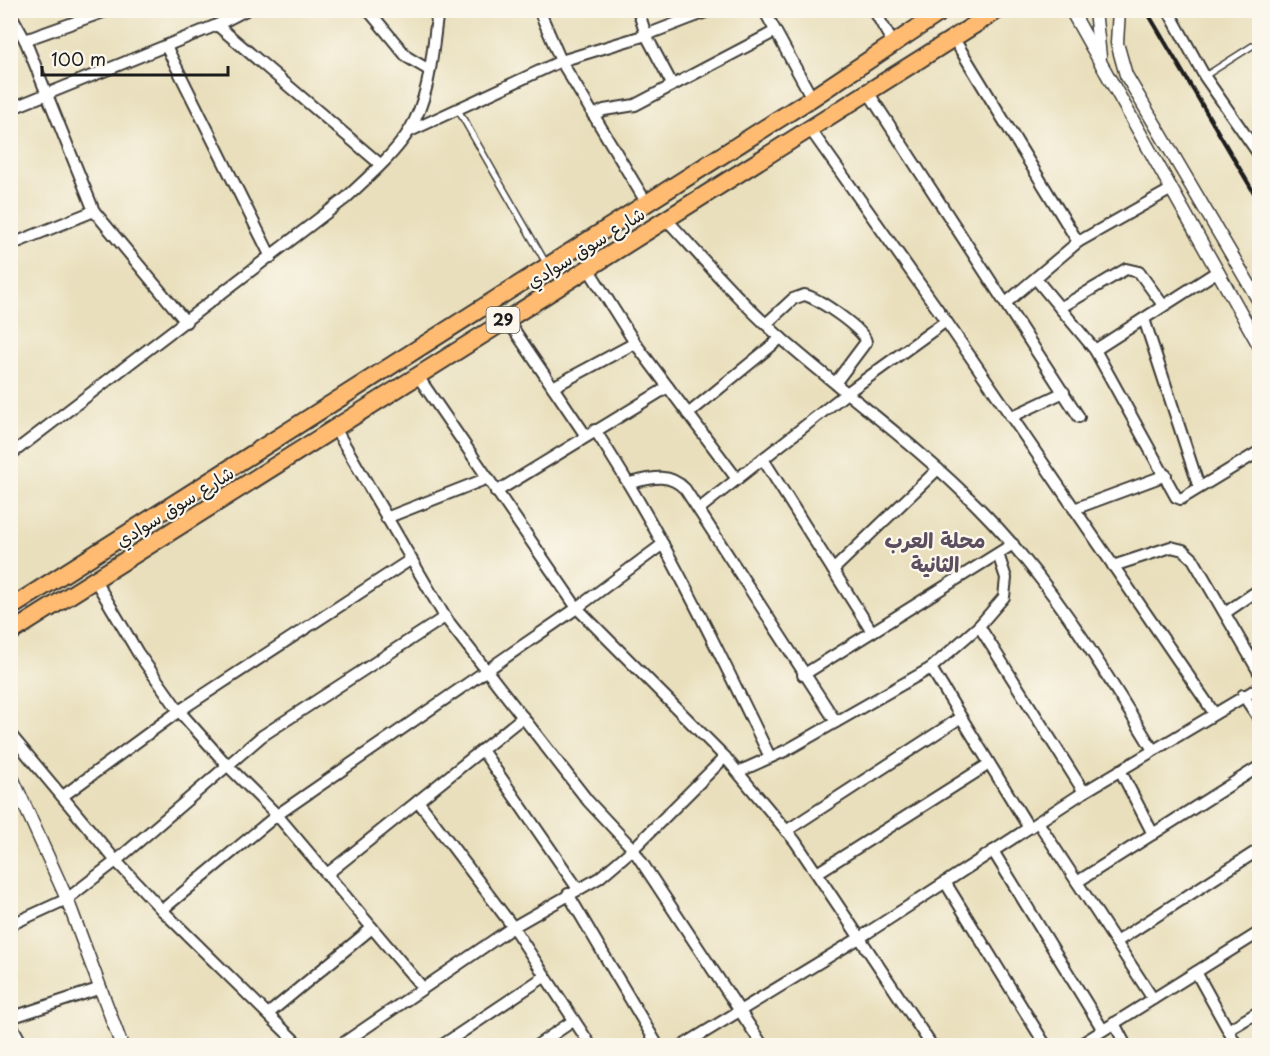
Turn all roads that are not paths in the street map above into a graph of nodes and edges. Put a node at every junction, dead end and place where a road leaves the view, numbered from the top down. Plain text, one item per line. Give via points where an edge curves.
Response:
1 (109, 10) edge
2 (246, 10) edge
3 (438, 10) edge
4 (539, 10) edge
5 (638, 10) edge
6 (711, 10) edge
7 (764, 10) edge
8 (874, 10) edge
9 (944, 10) edge
10 (998, 10) edge
11 (1071, 10) edge
12 (1095, 10) edge
13 (1119, 10) edge
14 (1168, 10) edge
15 (369, 11) edge
16 (10, 14) edge
17 (217, 25) junction
18 (774, 32) junction
19 (646, 35) junction
20 (954, 39) junction
21 (25, 40) junction
22 (1260, 41) edge
23 (894, 45) junction
24 (166, 46) junction
25 (561, 61) junction
26 (429, 70) junction
27 (1104, 70) junction
28 (1204, 76) junction
29 (672, 84) junction
30 (868, 92) junction
31 (48, 94) junction
32 (812, 98) junction
33 (457, 108) junction
34 (10, 109) edge
35 (593, 115) junction
36 (810, 129) junction
37 (408, 132) junction
38 (1260, 156) edge
39 (380, 164) junction
40 (1170, 190) junction
41 (646, 202) junction
42 (94, 211) junction
43 (667, 220) junction
44 (1078, 242) junction
45 (10, 245) edge
46 (271, 257) junction
47 (547, 265) junction
48 (589, 270) junction
49 (1218, 271) junction
50 (1036, 279) junction
51 (560, 288) junction
52 (1007, 302) junction
53 (1260, 303) edge
54 (1163, 305) junction
55 (1060, 308) junction
56 (506, 318) junction
57 (1144, 319) junction
58 (946, 321) junction
59 (186, 322) junction
60 (765, 324) junction
61 (781, 338) junction
62 (635, 344) junction
63 (1260, 347) edge
64 (1095, 350) junction
65 (417, 375) junction
66 (836, 382) junction
67 (553, 387) junction
68 (668, 387) junction
69 (848, 392) junction
70 (1064, 392) junction
71 (688, 414) junction
72 (1011, 417) junction
73 (1079, 417) dead end
74 (336, 430) junction
75 (591, 433) junction
76 (1260, 451) edge
77 (10, 455) edge
78 (763, 459) junction
79 (938, 469) junction
80 (1166, 475) junction
81 (488, 478) junction
82 (737, 479) junction
83 (630, 483) junction
84 (1199, 487) junction
85 (496, 492) junction
86 (699, 509) junction
87 (1074, 509) junction
88 (386, 518) junction
89 (663, 544) junction
90 (1013, 544) junction
91 (998, 554) junction
92 (410, 560) junction
93 (1113, 566) junction
94 (833, 570) junction
95 (95, 580) junction
96 (1260, 589) edge
97 (10, 608) edge
98 (577, 608) junction
99 (1225, 613) junction
100 (446, 617) junction
101 (979, 626) junction
102 (872, 632) junction
103 (10, 633) edge
104 (931, 668) junction
105 (485, 671) junction
106 (1260, 674) edge
107 (803, 675) junction
108 (1260, 687) edge
109 (1243, 695) junction
110 (179, 711) junction
111 (1214, 712) junction
112 (523, 717) junction
113 (960, 718) junction
114 (1260, 720) edge
115 (836, 722) junction
116 (10, 734) edge
117 (482, 750) junction
118 (1153, 750) junction
119 (725, 757) junction
120 (770, 757) junction
121 (989, 764) junction
122 (227, 765) junction
123 (1260, 766) edge
124 (1120, 770) junction
125 (738, 772) junction
126 (10, 773) edge
127 (1084, 792) junction
128 (63, 796) junction
129 (418, 801) junction
130 (277, 815) junction
131 (1033, 825) junction
132 (786, 831) junction
133 (1153, 834) junction
134 (633, 849) junction
135 (1260, 849) edge
136 (993, 851) junction
137 (116, 861) junction
138 (817, 873) junction
139 (327, 874) junction
140 (945, 882) junction
141 (1077, 882) junction
142 (573, 891) junction
143 (67, 899) junction
144 (162, 910) junction
145 (10, 925) edge
146 (513, 927) junction
147 (372, 928) junction
148 (1260, 932) edge
149 (861, 936) junction
150 (1116, 942) junction
151 (1196, 972) junction
152 (544, 977) junction
153 (422, 987) junction
154 (101, 988) junction
155 (1153, 999) junction
156 (1260, 1011) edge
157 (741, 1012) junction
158 (268, 1014) junction
159 (10, 1020) edge
160 (573, 1022) junction
161 (1114, 1023) junction
162 (1103, 1030) junction
163 (1228, 1030) junction
164 (23, 1046) edge
165 (122, 1046) edge
166 (300, 1046) edge
167 (339, 1046) edge
168 (441, 1046) edge
169 (536, 1046) edge
170 (591, 1046) edge
171 (658, 1046) edge
172 (682, 1046) edge
173 (763, 1046) edge
174 (932, 1046) edge
175 (1046, 1046) edge
176 (1077, 1046) edge
177 (1126, 1046) edge
178 (1237, 1046) edge

1 - 21 street
2 - 17 street
3 - 26 street
4 - 25 street
5 - 19 street
6 - 19 street
7 - 18 street
8 - 23 street
9 - 23 main road, شارع سوق سوادي / 29
10 - 20 main road, شارع سوق سوادي / 29
11 - 27 street
12 - 27 street
13 - 53 street via 1117,43 1126,75
14 - 28 street
15 - 26 street via 407,57
16 - 21 street
17 - 24 street
17 - 39 street
18 - 29 street
18 - 32 street
19 - 25 street
19 - 29 street
20 - 30 main road, شارع سوق سوادي / 29
20 - 44 street
21 - 31 street
22 - 28 lane
23 - 32 main road, شارع سوق سوادي / 29
24 - 31 street
24 - 46 street
25 - 33 street
25 - 35 street
26 - 37 street via 426,92
27 - 40 street
28 - 38 street
29 - 35 street via 634,105
30 - 36 main road, شارع سوق سوادي / 29
30 - 52 street
31 - 34 street
31 - 42 street
32 - 41 main road, شارع سوق سوادي / 29
33 - 37 street
33 - 47 lane
35 - 41 street
36 - 43 main road, شارع سوق سوادي / 29
36 - 58 street
37 - 39 street
39 - 46 street via 346,198
40 - 44 street
40 - 49 street
41 - 47 main road, شارع سوق سوادي / 29
42 - 45 street
42 - 59 street
43 - 48 main road, شارع سوق سوادي / 29
43 - 60 street
44 - 50 street
46 - 59 street
47 - 51 main road
47 - 97 main road, شارع سوق سوادي / 29
48 - 51 main road, شارع سوق سوادي / 29
48 - 62 street
49 - 54 street
49 - 63 street
50 - 52 street
50 - 55 street
51 - 56 main road, شارع سوق سوادي / 29
52 - 70 street
54 - 55 street via 1139,272 1126,269
54 - 57 street
55 - 64 street
56 - 65 main road, شارع سوق سوادي / 29
56 - 67 street
57 - 64 street
57 - 84 street
58 - 69 street
58 - 72 street
59 - 77 street
60 - 61 street
60 - 66 street via 793,299 804,295 816,299 862,332 866,342
61 - 66 street
61 - 71 street
62 - 67 street
62 - 68 street
64 - 80 street
65 - 74 main road, شارع سوق سوادي / 29
65 - 81 street
66 - 69 street
67 - 75 street
68 - 71 street
68 - 75 street
69 - 78 street
69 - 79 street
70 - 72 street
70 - 73 street
71 - 82 street
72 - 87 street
74 - 88 street
74 - 95 main road, شارع سوق سوادي / 29
75 - 83 street
75 - 85 street
76 - 84 street
78 - 82 street
78 - 94 street
79 - 90 street
79 - 94 street
80 - 84 street via 1176,497 1181,499
80 - 87 street
81 - 85 street
81 - 88 street
82 - 86 street
83 - 86 street via 670,478 685,489
83 - 89 street
85 - 98 street
86 - 107 street
87 - 93 street
88 - 92 street
89 - 98 street
89 - 120 street via 695,601
90 - 91 street
90 - 118 street via 1064,611
91 - 101 street via 1006,588 999,605
91 - 102 street
92 - 100 street
92 - 110 street
93 - 99 street via 1171,547 1183,550 1192,558
93 - 111 street
94 - 102 street
95 - 103 main road, شارع سوق سوادي / 29
95 - 110 street via 138,653
96 - 99 street
98 - 105 street
98 - 119 street
99 - 106 street
100 - 105 street
100 - 122 street via 262,736
101 - 104 street
101 - 127 street
102 - 107 street
104 - 113 street
104 - 115 street
105 - 112 street
105 - 130 street
107 - 115 street
108 - 109 street
109 - 111 street
109 - 114 street
110 - 122 street
110 - 128 street
111 - 118 street
112 - 117 street
112 - 134 street via 588,801
113 - 121 street
113 - 132 street
115 - 120 street
116 - 128 street
117 - 129 street
117 - 142 street
118 - 124 street
119 - 125 street
119 - 134 street
120 - 125 street
121 - 131 street
121 - 138 street
122 - 130 street
122 - 137 street
123 - 133 street
124 - 127 street
124 - 133 street
125 - 132 street
126 - 143 street
127 - 131 street
128 - 137 street
129 - 139 street
129 - 146 street
130 - 139 street
130 - 144 street
131 - 136 street
131 - 141 street
132 - 138 street
133 - 141 street
134 - 142 street via 599,878
134 - 157 street
135 - 150 street
136 - 140 street
136 - 162 street
137 - 143 street
137 - 144 street
138 - 149 street
139 - 147 street
140 - 149 street
140 - 175 street
141 - 150 street
142 - 146 street
142 - 171 street
143 - 145 street
143 - 154 street
144 - 158 street
146 - 152 street
146 - 153 street
147 - 153 street
147 - 158 street
148 - 151 street
149 - 157 street
149 - 174 street
150 - 155 street
151 - 155 street
151 - 163 street
152 - 160 street
152 - 168 street
153 - 167 street
154 - 159 street
154 - 165 street
155 - 161 street
156 - 163 street
157 - 172 street
157 - 173 street
158 - 166 street
159 - 164 street
160 - 169 street
160 - 170 street
161 - 162 street
161 - 177 street
162 - 176 street
163 - 178 street

